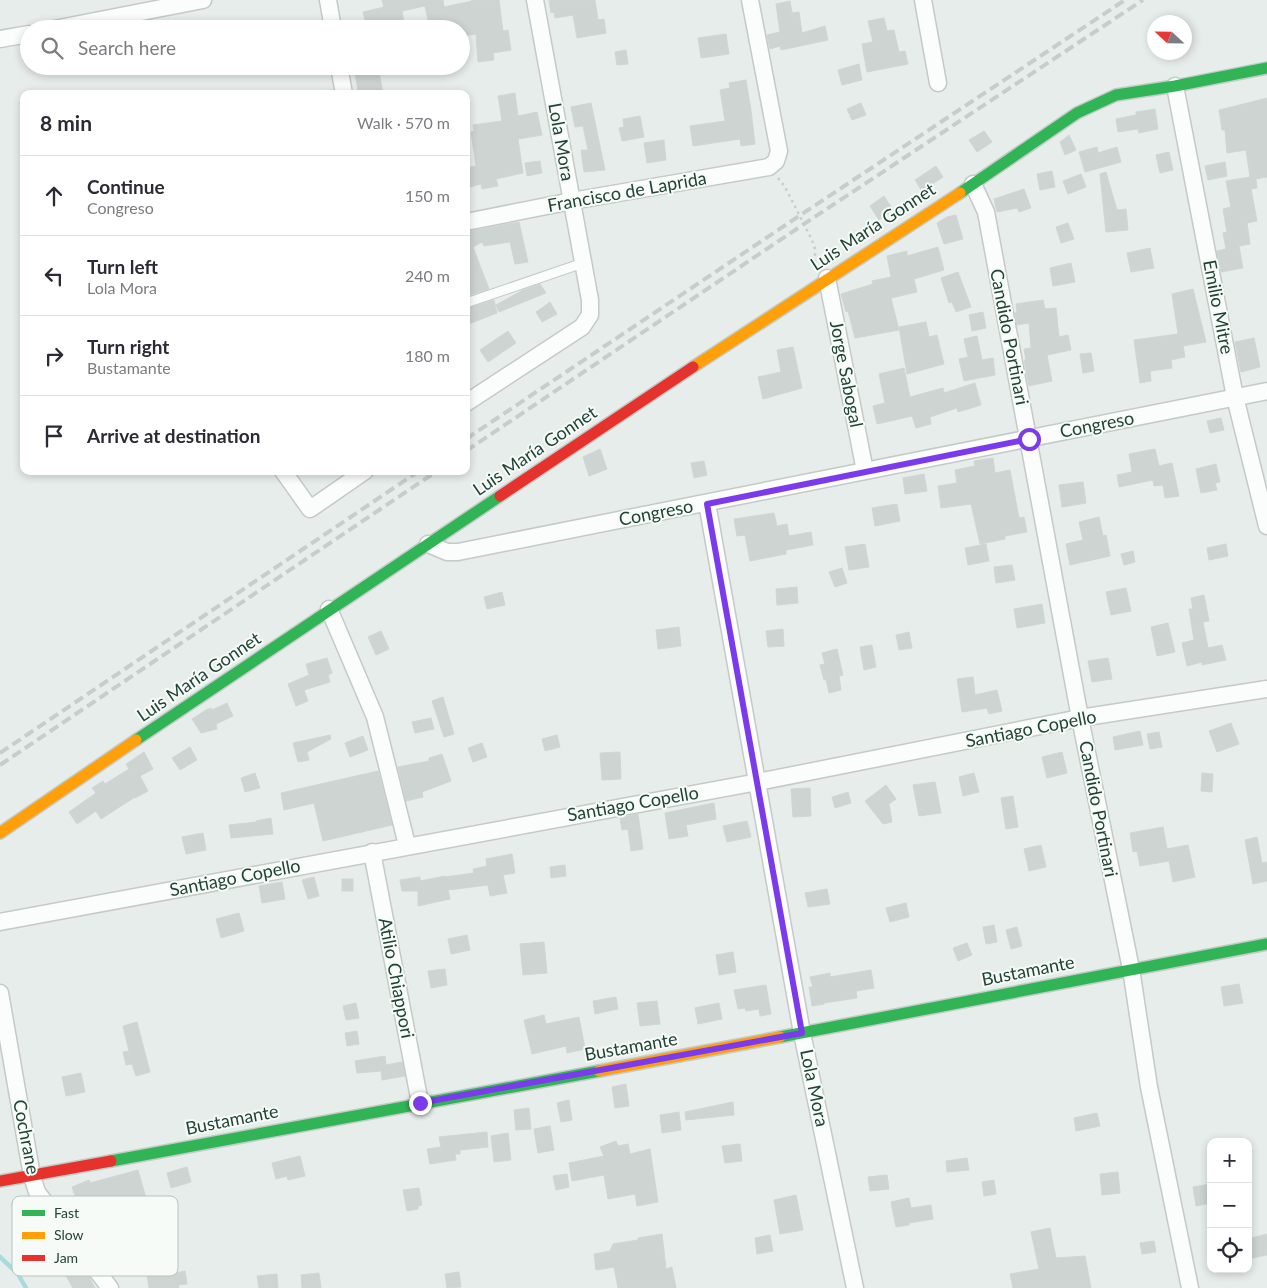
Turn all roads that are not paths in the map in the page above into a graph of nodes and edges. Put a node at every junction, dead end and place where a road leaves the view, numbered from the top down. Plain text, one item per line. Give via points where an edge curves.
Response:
1 (203, 0) edge
2 (328, 0) edge
3 (535, 0) edge
4 (750, 0) edge
5 (923, 0) edge
6 (100, 20) edge
7 (331, 20) edge
8 (20, 36) edge
9 (0, 39) edge
10 (1267, 68) edge
11 (341, 75) edge
12 (938, 83) dead end
13 (1175, 86) junction
14 (343, 90) edge
15 (973, 184) junction
16 (572, 201) junction
17 (470, 221) edge
18 (583, 263) junction
19 (827, 278) junction
20 (470, 302) edge
21 (1267, 391) edge
22 (1235, 398) junction
23 (470, 400) edge
24 (1029, 439) junction
25 (865, 471) junction
26 (286, 475) edge
27 (359, 475) edge
28 (707, 504) junction
29 (1267, 526) edge
30 (428, 544) junction
31 (329, 609) junction
32 (1267, 689) edge
33 (1080, 718) junction
34 (758, 782) junction
35 (0, 833) edge
36 (407, 845) junction
37 (372, 852) junction
38 (0, 922) edge
39 (1267, 944) edge
40 (1131, 969) junction
41 (0, 992) edge
42 (802, 1033) junction
43 (420, 1103) junction
44 (32, 1176) junction
45 (0, 1181) edge
46 (40, 1196) edge
47 (101, 1276) edge
48 (110, 1288) edge
49 (855, 1288) edge
50 (1190, 1288) edge

1 - 6 street
2 - 7 street
3 - 16 street, Lola Mora
4 - 16 street, Francisco de Laprida via 778,151 776,161 769,168
5 - 12 street
8 - 9 street
10 - 13 street, Luis María Gonnet
11 - 14 street
13 - 15 street, Luis María Gonnet via 1116,95 1077,113
13 - 22 street, Emilio Mitre
15 - 19 street, Luis María Gonnet
15 - 24 street, Candido Portinari via 986,212
16 - 17 street, Francisco de Laprida
16 - 18 street, Lola Mora
18 - 20 lane
18 - 23 street, Lola Mora via 590,314 582,327
19 - 25 street, Jorge Sabogal
19 - 30 street, Luis María Gonnet
21 - 22 street, Congreso
22 - 24 street, Congreso
22 - 29 street, Emilio Mitre
24 - 25 street, Congreso
24 - 33 street, Candido Portinari
25 - 28 street, Congreso
26 - 27 street via 310,509
28 - 30 street, Congreso via 458,552 448,552
28 - 34 street, Lola Mora
30 - 31 street, Luis María Gonnet
31 - 35 street, Luis María Gonnet
31 - 36 street via 374,717
32 - 33 street, Santiago Copello
33 - 34 street, Santiago Copello
33 - 40 street, Candido Portinari
34 - 36 street, Santiago Copello
34 - 42 street, Lola Mora
36 - 37 street, Santiago Copello
37 - 38 street, Santiago Copello
37 - 43 street, Atilio Chiappori
39 - 40 street, Bustamante
40 - 42 street, Bustamante
40 - 50 street, Candido Portinari via 1149,1087
41 - 44 street, Cochrane
42 - 43 street, Bustamante
42 - 49 street, Lola Mora
43 - 44 street, Bustamante
44 - 45 street, Bustamante
44 - 46 street, Cochrane
47 - 48 street, Cochrane

